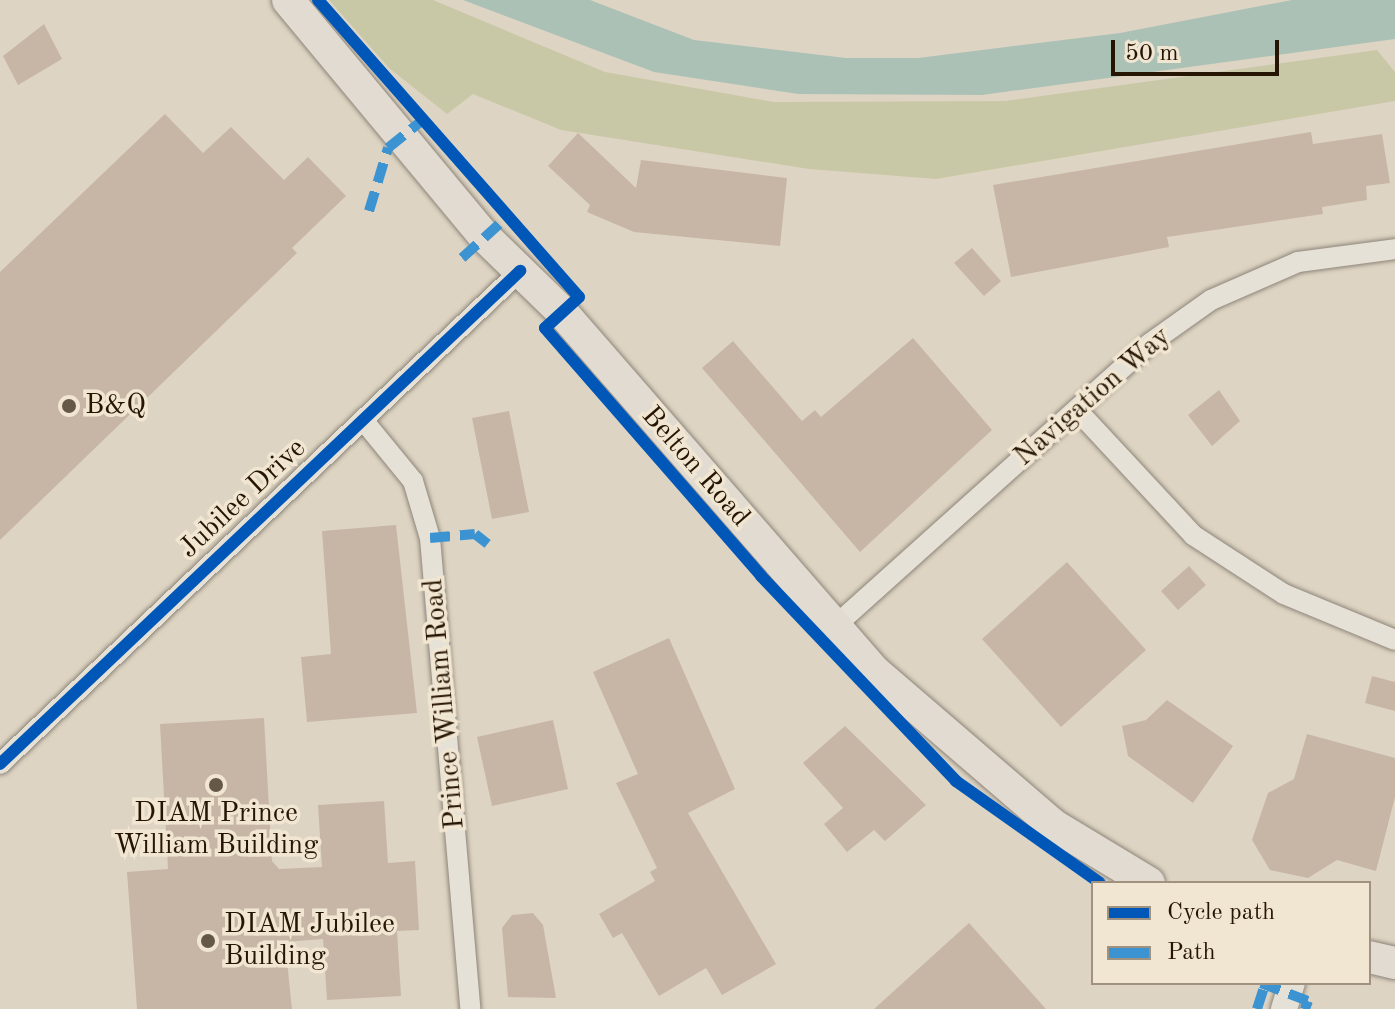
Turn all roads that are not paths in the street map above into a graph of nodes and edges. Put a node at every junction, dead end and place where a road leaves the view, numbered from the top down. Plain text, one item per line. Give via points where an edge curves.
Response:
1 (288, 0) edge
2 (1395, 249) edge
3 (520, 271) junction
4 (1077, 410) junction
5 (363, 420) junction
6 (835, 626) junction
7 (1395, 640) edge
8 (0, 764) edge
9 (1146, 881) edge
10 (1371, 957) edge
11 (1395, 963) edge
12 (1291, 985) edge
13 (470, 1009) edge
14 (1284, 1009) edge

1 - 3 main road, Belton Road
2 - 4 street, Navigation Way via 1298,262 1211,300
3 - 5 street, Jubilee Drive
3 - 6 main road, Belton Road
4 - 6 street, Navigation Way
4 - 7 street via 1193,535 1284,594
5 - 8 street, Jubilee Drive
5 - 13 street, Prince William Road via 413,481 430,538
6 - 9 main road, Belton Road via 1000,784
10 - 11 main road
12 - 14 street

